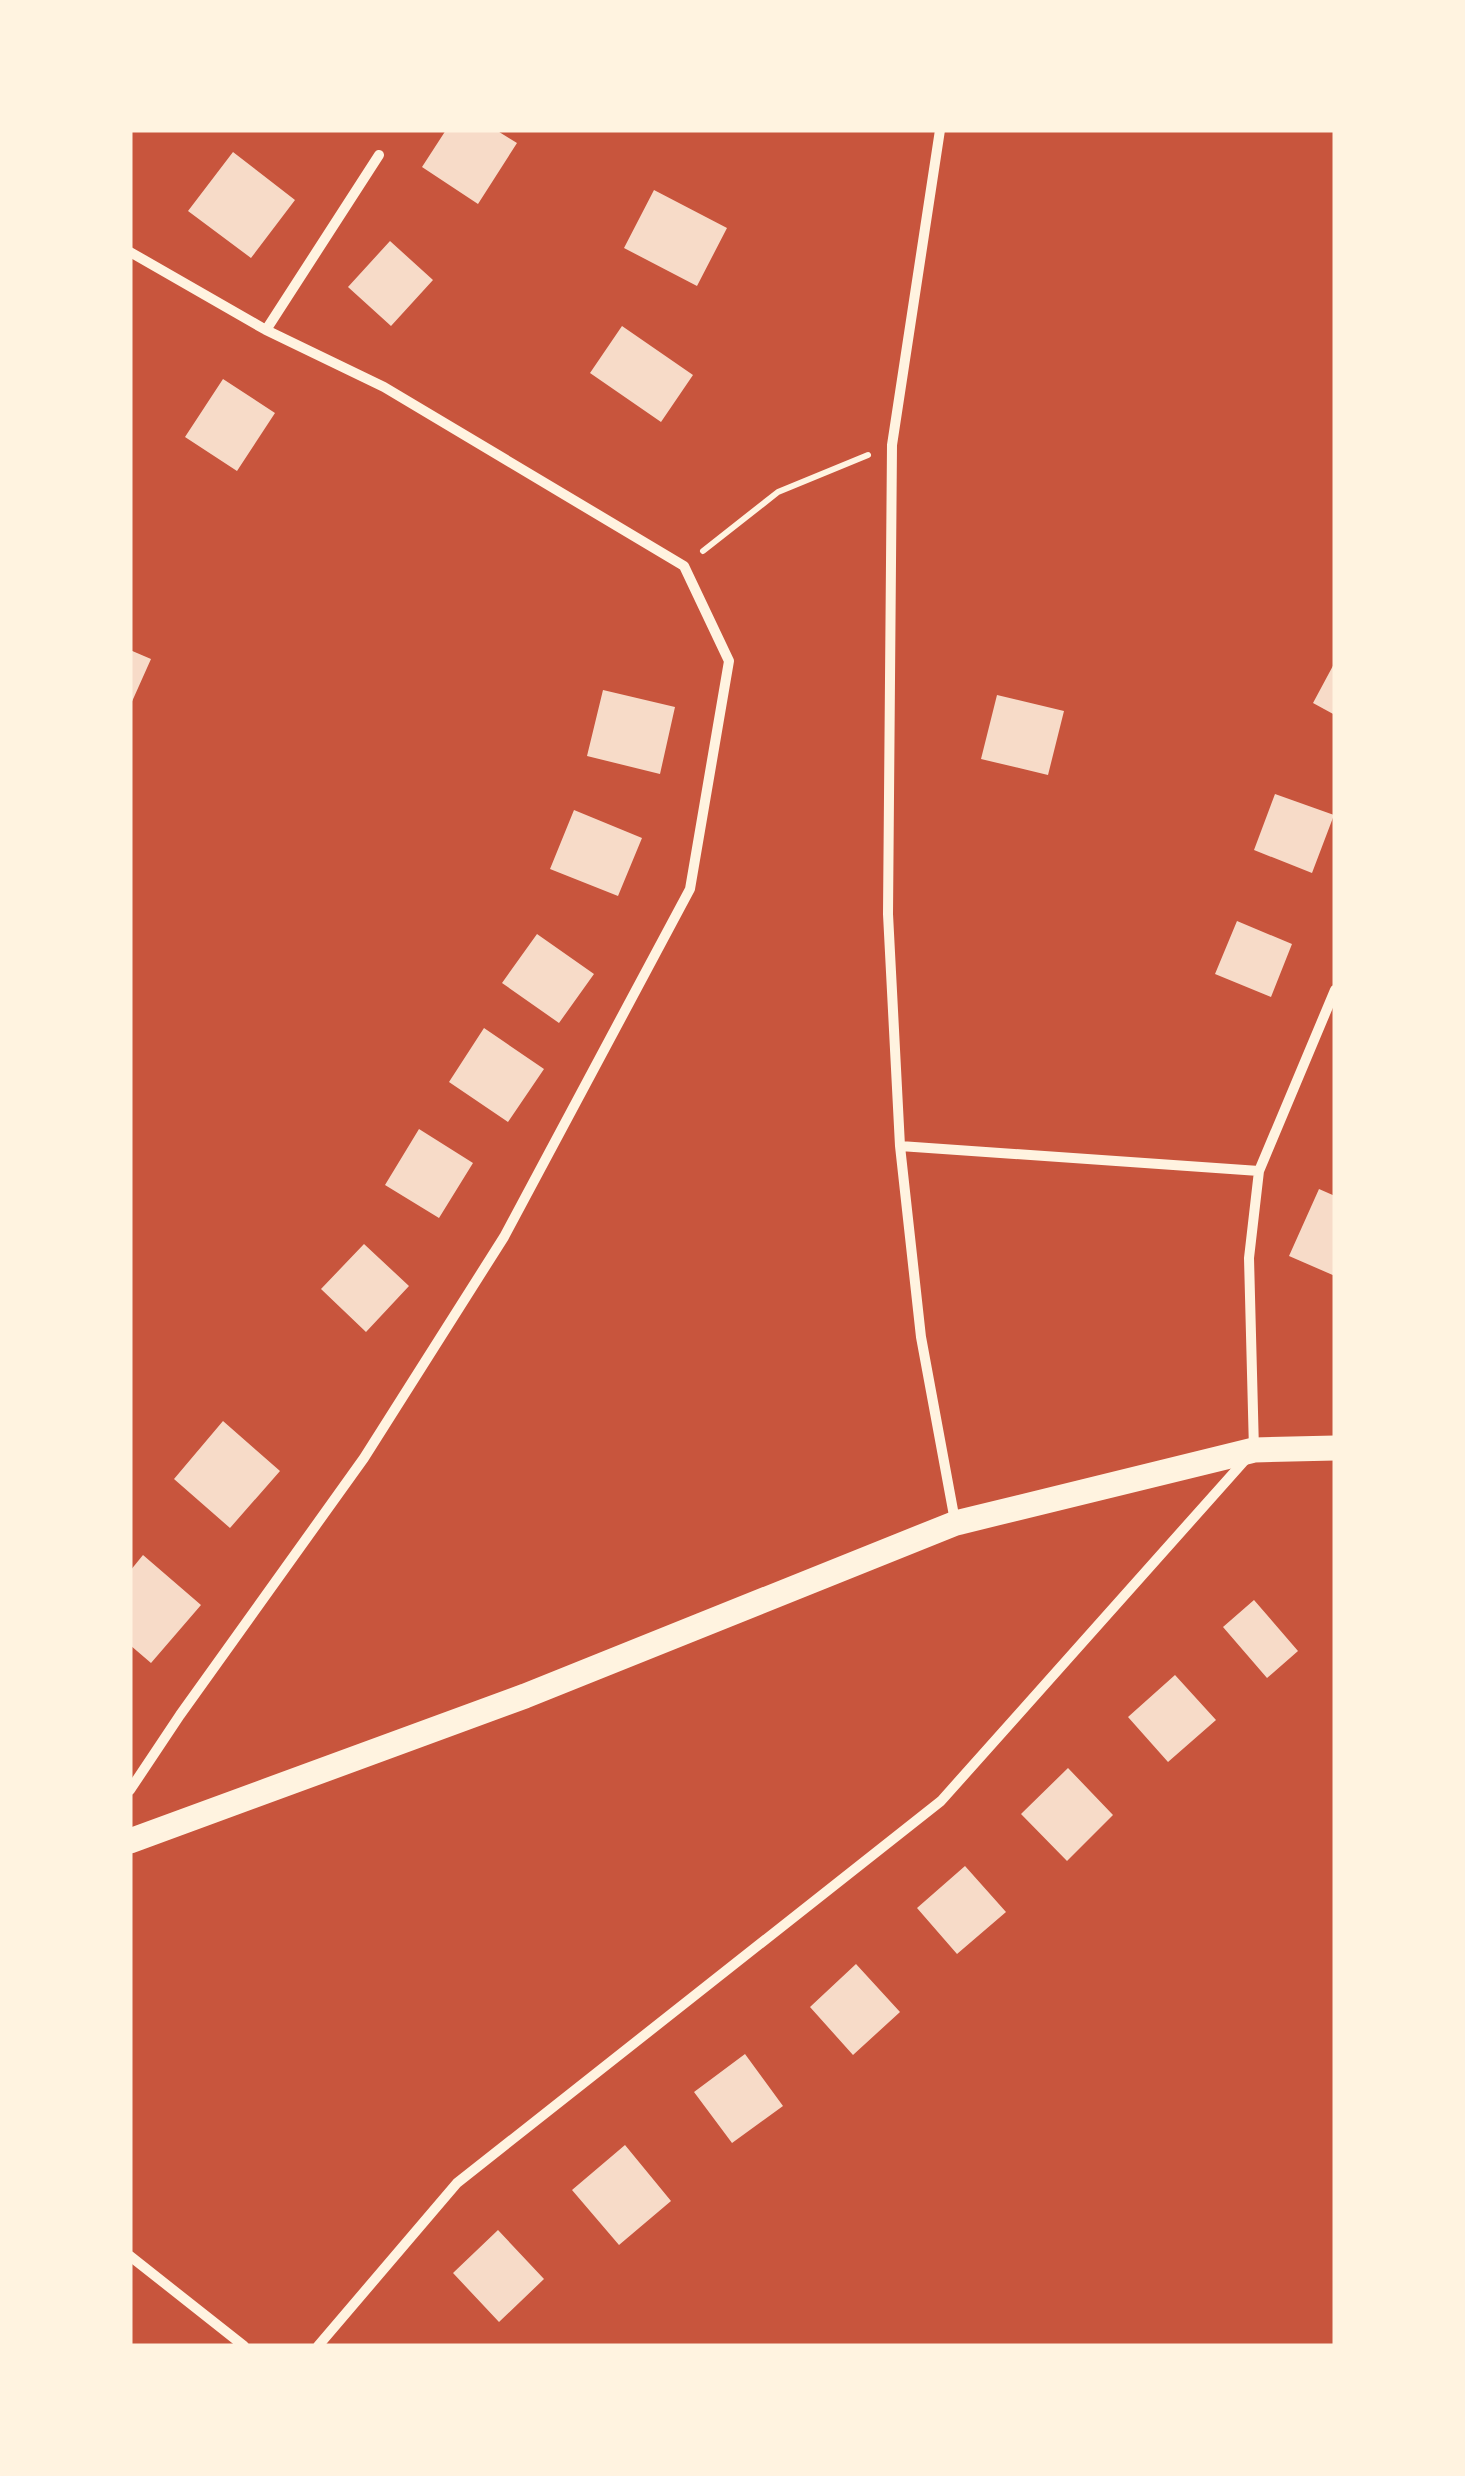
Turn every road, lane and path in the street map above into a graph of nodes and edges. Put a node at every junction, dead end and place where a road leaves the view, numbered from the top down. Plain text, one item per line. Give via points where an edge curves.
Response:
1 (940, 130) edge
2 (378, 155) dead end
3 (130, 252) edge
4 (266, 330) junction
5 (892, 445) junction
6 (684, 566) junction
7 (1335, 990) edge
8 (900, 1146) junction
9 (1259, 1171) junction
10 (1335, 1448) edge
11 (1254, 1450) junction
12 (956, 1523) junction
13 (130, 1790) edge
14 (130, 1842) edge
15 (130, 2256) edge
16 (244, 2346) edge
17 (318, 2346) edge

1 - 5 street
2 - 4 street
3 - 4 street
4 - 6 street via 384,387
5 - 6 path via 778,492
5 - 8 street via 888,914
6 - 13 street via 729,662 690,889 504,1237 364,1458
7 - 9 street
8 - 9 street
8 - 12 street via 920,1338
9 - 11 street via 1248,1258
10 - 11 main road
11 - 12 main road
11 - 17 street via 941,1800 457,2184
12 - 14 main road via 525,1696
15 - 16 street

